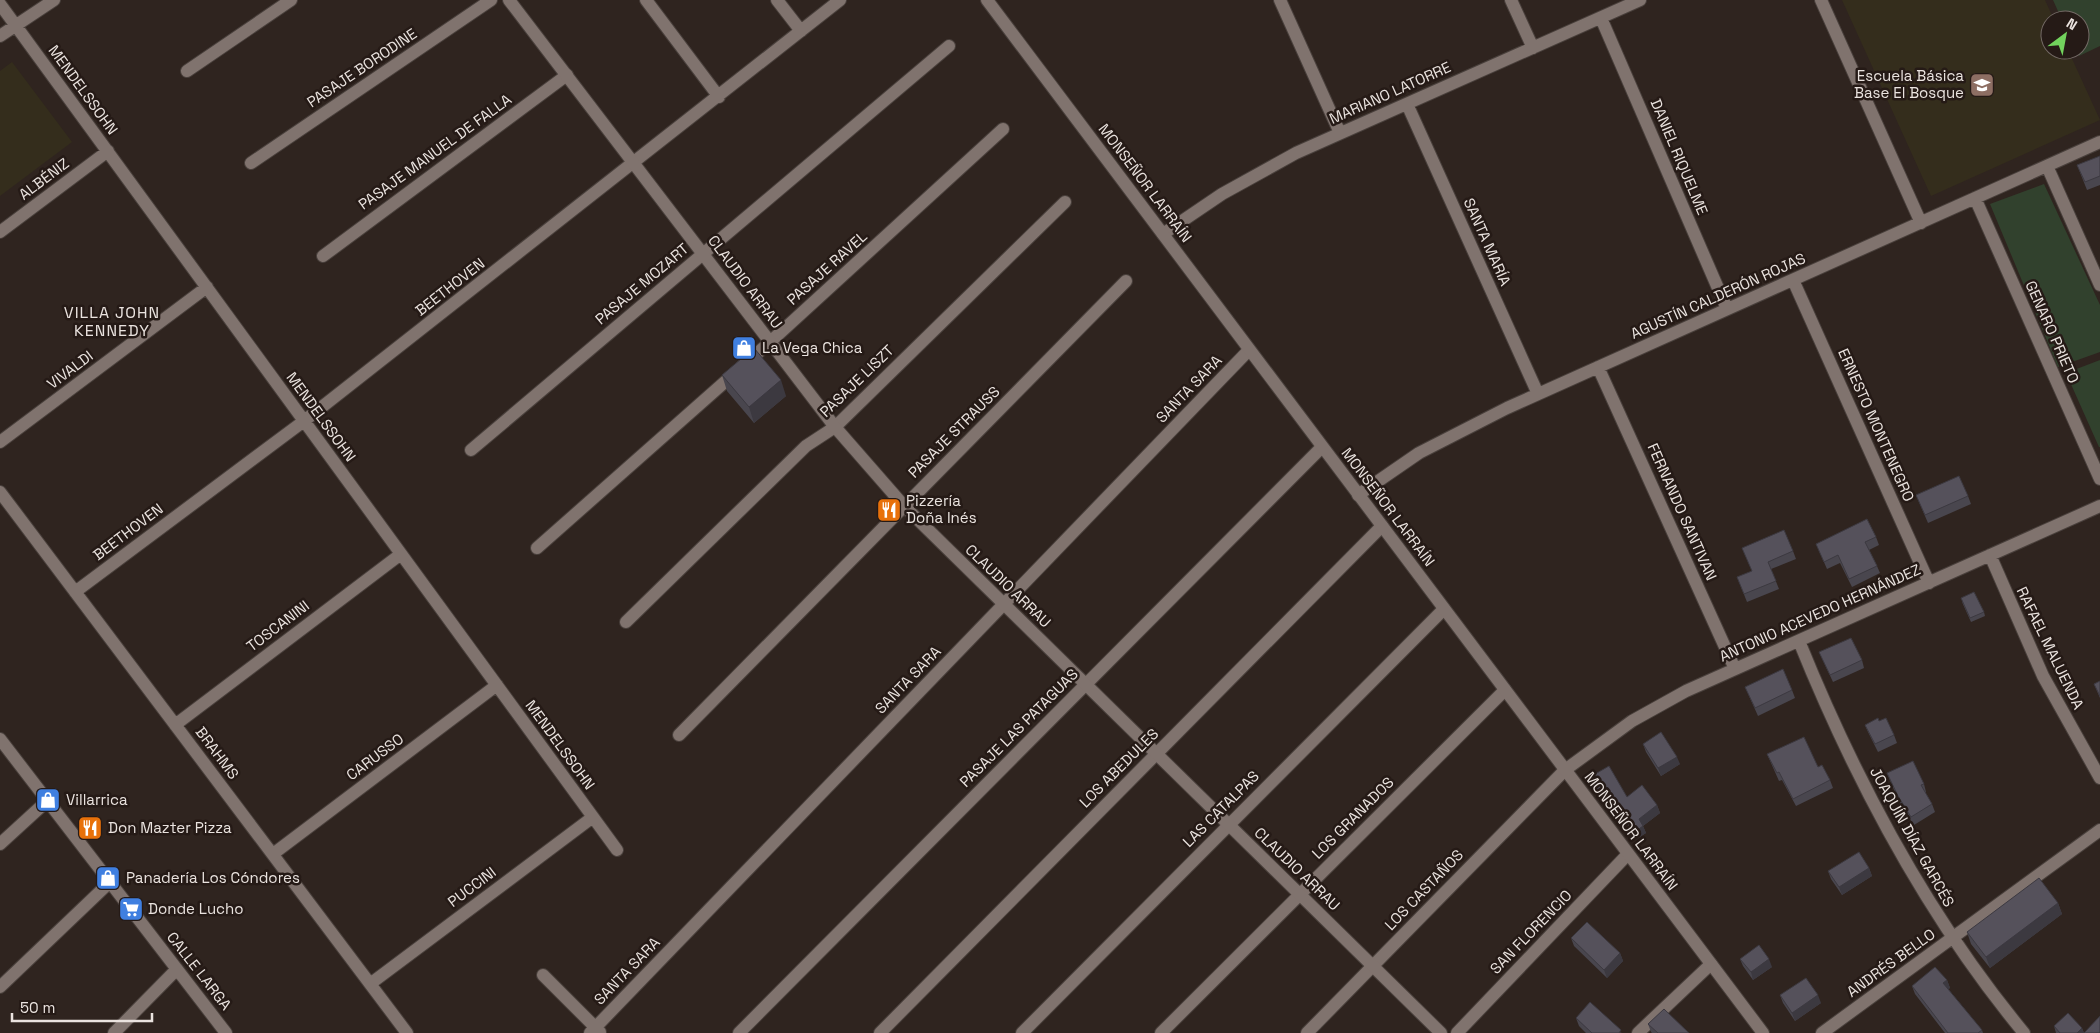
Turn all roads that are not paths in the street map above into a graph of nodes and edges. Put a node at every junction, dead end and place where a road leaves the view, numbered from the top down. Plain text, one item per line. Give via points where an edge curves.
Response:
1 (54, 0) edge
2 (291, 0) edge
3 (491, 0) edge
4 (509, 0) edge
5 (646, 0) edge
6 (777, 0) edge
7 (840, 0) edge
8 (987, 0) edge
9 (1280, 0) edge
10 (1510, 0) edge
11 (1640, 0) edge
12 (1822, 0) edge
13 (0, 4) edge
14 (1601, 18) junction
15 (16, 25) junction
16 (801, 31) junction
17 (0, 36) edge
18 (949, 46) dead end
19 (1532, 48) junction
20 (187, 71) dead end
21 (567, 75) junction
22 (719, 96) junction
23 (1407, 104) junction
24 (1003, 129) dead end
25 (1340, 133) junction
26 (2100, 142) edge
27 (108, 151) junction
28 (251, 163) dead end
29 (634, 164) junction
30 (2046, 166) junction
31 (1975, 198) junction
32 (1065, 202) dead end
33 (1921, 223) junction
34 (0, 232) edge
35 (1163, 234) junction
36 (703, 253) junction
37 (322, 256) dead end
38 (1126, 280) dead end
39 (1793, 280) junction
40 (2100, 285) edge
41 (206, 288) junction
42 (1727, 309) junction
43 (770, 342) junction
44 (1250, 350) junction
45 (1598, 367) junction
46 (1538, 394) junction
47 (304, 421) junction
48 (835, 426) junction
49 (0, 442) edge
50 (1322, 447) junction
51 (471, 450) dead end
52 (2100, 479) edge
53 (0, 492) edge
54 (1358, 495) junction
55 (904, 506) junction
56 (2100, 506) edge
57 (1382, 526) junction
58 (537, 548) dead end
59 (401, 554) junction
60 (1990, 555) junction
61 (1929, 583) junction
62 (75, 592) junction
63 (1004, 604) junction
64 (1444, 609) junction
65 (626, 622) dead end
66 (1799, 641) junction
67 (1736, 669) junction
68 (1086, 684) junction
69 (496, 685) junction
70 (1505, 690) junction
71 (175, 725) junction
72 (679, 735) dead end
73 (0, 739) edge
74 (1156, 753) junction
75 (1565, 770) junction
76 (2100, 778) edge
77 (47, 800) junction
78 (593, 817) junction
79 (1229, 825) junction
80 (2100, 830) edge
81 (0, 844) edge
82 (617, 850) dead end
83 (273, 854) junction
84 (1628, 854) junction
85 (110, 882) junction
86 (1299, 894) junction
87 (1952, 938) junction
88 (1711, 964) junction
89 (1373, 966) junction
90 (177, 969) junction
91 (544, 975) dead end
92 (370, 984) junction
93 (0, 987) edge
94 (595, 1031) edge
95 (114, 1033) edge
96 (226, 1033) edge
97 (407, 1033) edge
98 (739, 1033) edge
99 (880, 1033) edge
100 (1022, 1033) edge
101 (1162, 1033) edge
102 (1306, 1033) edge
103 (1441, 1033) edge
104 (1457, 1033) edge
105 (1638, 1033) edge
106 (1763, 1033) edge
107 (1822, 1033) edge
108 (2024, 1033) edge

1 - 15 street
2 - 20 street
3 - 28 street, PASAJE BORODINE
4 - 21 street, CLAUDIO ARRAU
5 - 22 street
6 - 16 street
7 - 16 street, BEETHOVEN
8 - 35 street, MONSEÑOR LARRAÍN
9 - 25 street
10 - 19 street
11 - 14 street, MARIANO LATORRE
12 - 33 street
13 - 15 street, MENDELSSOHN
14 - 19 street, MARIANO LATORRE
14 - 42 street, DANIEL RIQUELME
15 - 17 street
15 - 27 street, MENDELSSOHN
16 - 22 street, BEETHOVEN
18 - 36 street, PASAJE MOZART
19 - 23 street, MARIANO LATORRE
21 - 29 street, CLAUDIO ARRAU
21 - 37 street, PASAJE MANUEL DE FALLA
22 - 29 street, BEETHOVEN
23 - 25 street, MARIANO LATORRE
23 - 46 street, SANTA MARÍA
24 - 43 street, PASAJE RAVEL
25 - 35 street, MARIANO LATORRE via 1253,176
26 - 30 street, AGUSTÍN CALDERÓN ROJAS
27 - 34 street, ALBÉNIZ
27 - 41 street, MENDELSSOHN
29 - 36 street, CLAUDIO ARRAU
29 - 47 street, BEETHOVEN
30 - 31 street, AGUSTÍN CALDERÓN ROJAS
30 - 40 street
31 - 33 street, AGUSTÍN CALDERÓN ROJAS
31 - 52 street, GENARO PRIETO
32 - 48 street, PASAJE LISZT
33 - 39 street, AGUSTÍN CALDERÓN ROJAS
35 - 44 street, MONSEÑOR LARRAÍN
36 - 43 street, CLAUDIO ARRAU
36 - 51 street, PASAJE MOZART
38 - 55 street, PASAJE STRAUSS
39 - 42 street, AGUSTÍN CALDERÓN ROJAS
39 - 61 street, ERNESTO MONTENEGRO
41 - 47 street, MENDELSSOHN
41 - 49 street, VIVALDI
42 - 45 street, AGUSTÍN CALDERÓN ROJAS
43 - 48 street, CLAUDIO ARRAU
43 - 58 street, PASAJE RAVEL
44 - 50 street, MONSEÑOR LARRAÍN
44 - 63 street, SANTA SARA
45 - 46 street, AGUSTÍN CALDERÓN ROJAS
45 - 67 street, FERNANDO SANTIVAN
46 - 54 street, AGUSTÍN CALDERÓN ROJAS via 1419,453
47 - 59 street, MENDELSSOHN
47 - 62 street, BEETHOVEN
48 - 55 street, CLAUDIO ARRAU
48 - 65 street, PASAJE LISZT via 806,446
50 - 54 street, MONSEÑOR LARRAÍN
50 - 68 street, PASAJE LAS PATAGUAS
53 - 62 street, BRAHMS
54 - 57 street, MONSEÑOR LARRAÍN
55 - 63 street, CLAUDIO ARRAU
55 - 72 street, PASAJE STRAUSS
56 - 60 street, ANTONIO ACEVEDO HERNÁNDEZ
57 - 64 street, MONSEÑOR LARRAÍN
57 - 74 street, LOS ABEDULES
59 - 69 street, MENDELSSOHN
59 - 71 street, TOSCANINI
60 - 61 street, ANTONIO ACEVEDO HERNÁNDEZ
60 - 76 street, RAFAEL MALUENDA via 2043,676
61 - 66 street, ANTONIO ACEVEDO HERNÁNDEZ
62 - 71 street, BRAHMS
63 - 68 street, CLAUDIO ARRAU
63 - 94 street, SANTA SARA
64 - 70 street, MONSEÑOR LARRAÍN
64 - 79 street, LAS CATALPAS
66 - 67 street, ANTONIO ACEVEDO HERNÁNDEZ
66 - 87 street, JOAQUÍN DÍAZ GARCÉS via 1867,792
67 - 75 street, ANTONIO ACEVEDO HERNÁNDEZ via 1686,691 1632,721
68 - 74 street, CLAUDIO ARRAU
68 - 98 street, PASAJE LAS PATAGUAS
69 - 78 street, MENDELSSOHN
69 - 83 street, CARUSSO
70 - 75 street, MONSEÑOR LARRAÍN
70 - 86 street, LOS GRANADOS
71 - 83 street, BRAHMS
73 - 77 street, CALLE LARGA
74 - 79 street, CLAUDIO ARRAU
74 - 99 street, LOS ABEDULES
75 - 84 street, MONSEÑOR LARRAÍN
75 - 89 street, LOS CASTAÑOS
77 - 81 street
77 - 85 street, CALLE LARGA
78 - 82 street, MENDELSSOHN
78 - 92 street, PUCCINI
79 - 86 street, CLAUDIO ARRAU
79 - 100 street, LAS CATALPAS
80 - 87 street, ANDRÉS BELLO
83 - 92 street, BRAHMS
84 - 88 street, MONSEÑOR LARRAÍN
84 - 104 street, SAN FLORENCIO
85 - 90 street, CALLE LARGA
85 - 93 street
86 - 89 street, CLAUDIO ARRAU
86 - 101 street, LOS GRANADOS
87 - 107 street, ANDRÉS BELLO
87 - 108 street, JOAQUÍN DÍAZ GARCÉS
88 - 105 street
88 - 106 street, MONSEÑOR LARRAÍN
89 - 102 street, LOS CASTAÑOS
89 - 103 street, CLAUDIO ARRAU
90 - 95 street
90 - 96 street, CALLE LARGA
91 - 94 street
92 - 97 street, BRAHMS

